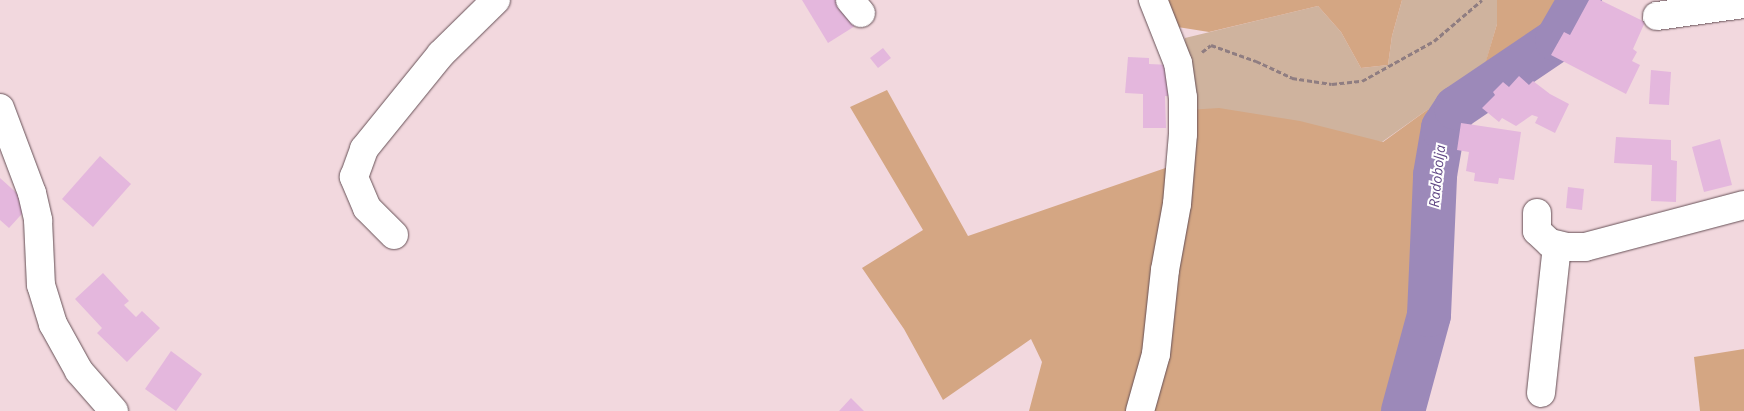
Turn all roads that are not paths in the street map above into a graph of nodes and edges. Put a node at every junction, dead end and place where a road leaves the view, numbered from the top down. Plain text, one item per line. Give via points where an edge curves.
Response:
1 (496, 0) edge
2 (1153, 0) edge
3 (1744, 4) edge
4 (1657, 16) dead end
5 (0, 108) edge
6 (1744, 205) edge
7 (1537, 213) dead end
8 (394, 235) dead end
9 (1559, 244) junction
10 (1541, 393) dead end
11 (114, 411) edge
12 (1140, 411) edge

1 - 8 street via 441,54 364,150 354,177 367,208
2 - 12 street via 1179,68 1183,134 1177,204 1165,270 1156,354
3 - 4 street
5 - 11 street via 32,193 38,220 40,285 53,324 79,371
6 - 9 street via 1585,247
7 - 9 street via 1537,230 1550,243
9 - 10 street

